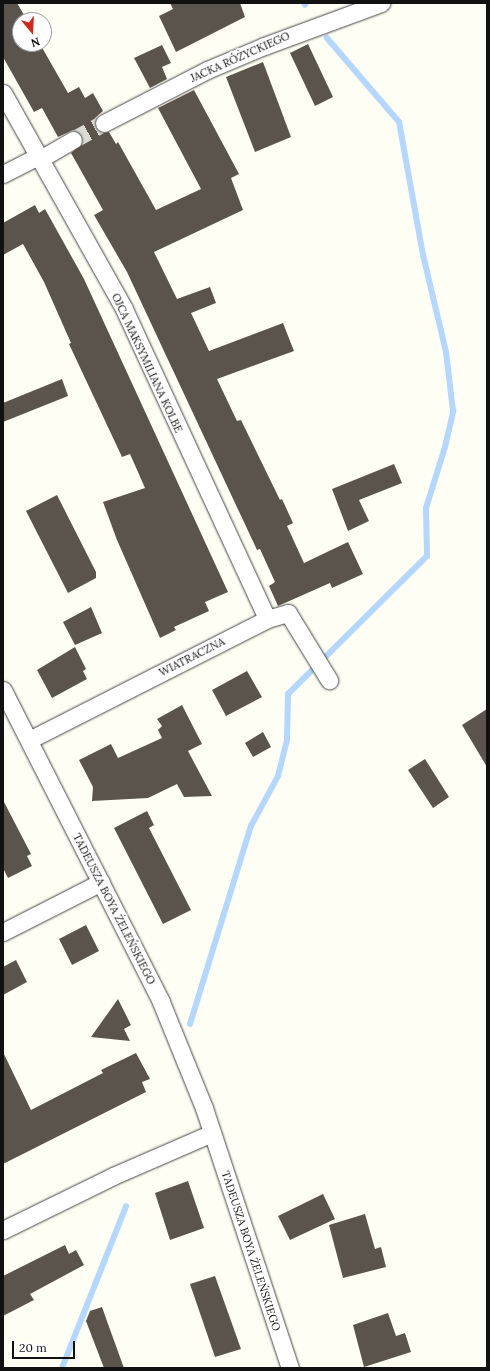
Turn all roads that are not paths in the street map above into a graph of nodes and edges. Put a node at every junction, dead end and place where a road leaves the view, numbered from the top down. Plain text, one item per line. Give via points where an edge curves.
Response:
1 (381, 3) edge
2 (3, 93) edge
3 (104, 124) tunnel mouth
4 (74, 140) tunnel mouth
5 (39, 158) junction
6 (3, 174) edge
7 (267, 619) junction
8 (329, 680) dead end
9 (3, 690) edge
10 (29, 740) junction
11 (101, 882) junction
12 (3, 932) edge
13 (212, 1133) junction
14 (3, 1230) edge
15 (290, 1368) edge

1 - 3 street, JACKA RÓŻYCKIEGO via 207,70
2 - 5 street, OJCA MAKSYMILIANA KOLBE
4 - 5 street
5 - 6 street
5 - 7 street, OJCA MAKSYMILIANA KOLBE via 124,309
7 - 8 street, WIATRACZNA via 288,613
7 - 10 street, WIATRACZNA
9 - 10 street, TADEUSZA BOYA ŻELEŃSKIEGO
10 - 11 street, TADEUSZA BOYA ŻELEŃSKIEGO
11 - 12 street
11 - 13 street, TADEUSZA BOYA ŻELEŃSKIEGO via 161,1002
13 - 14 street via 113,1176
13 - 15 street, TADEUSZA BOYA ŻELEŃSKIEGO

